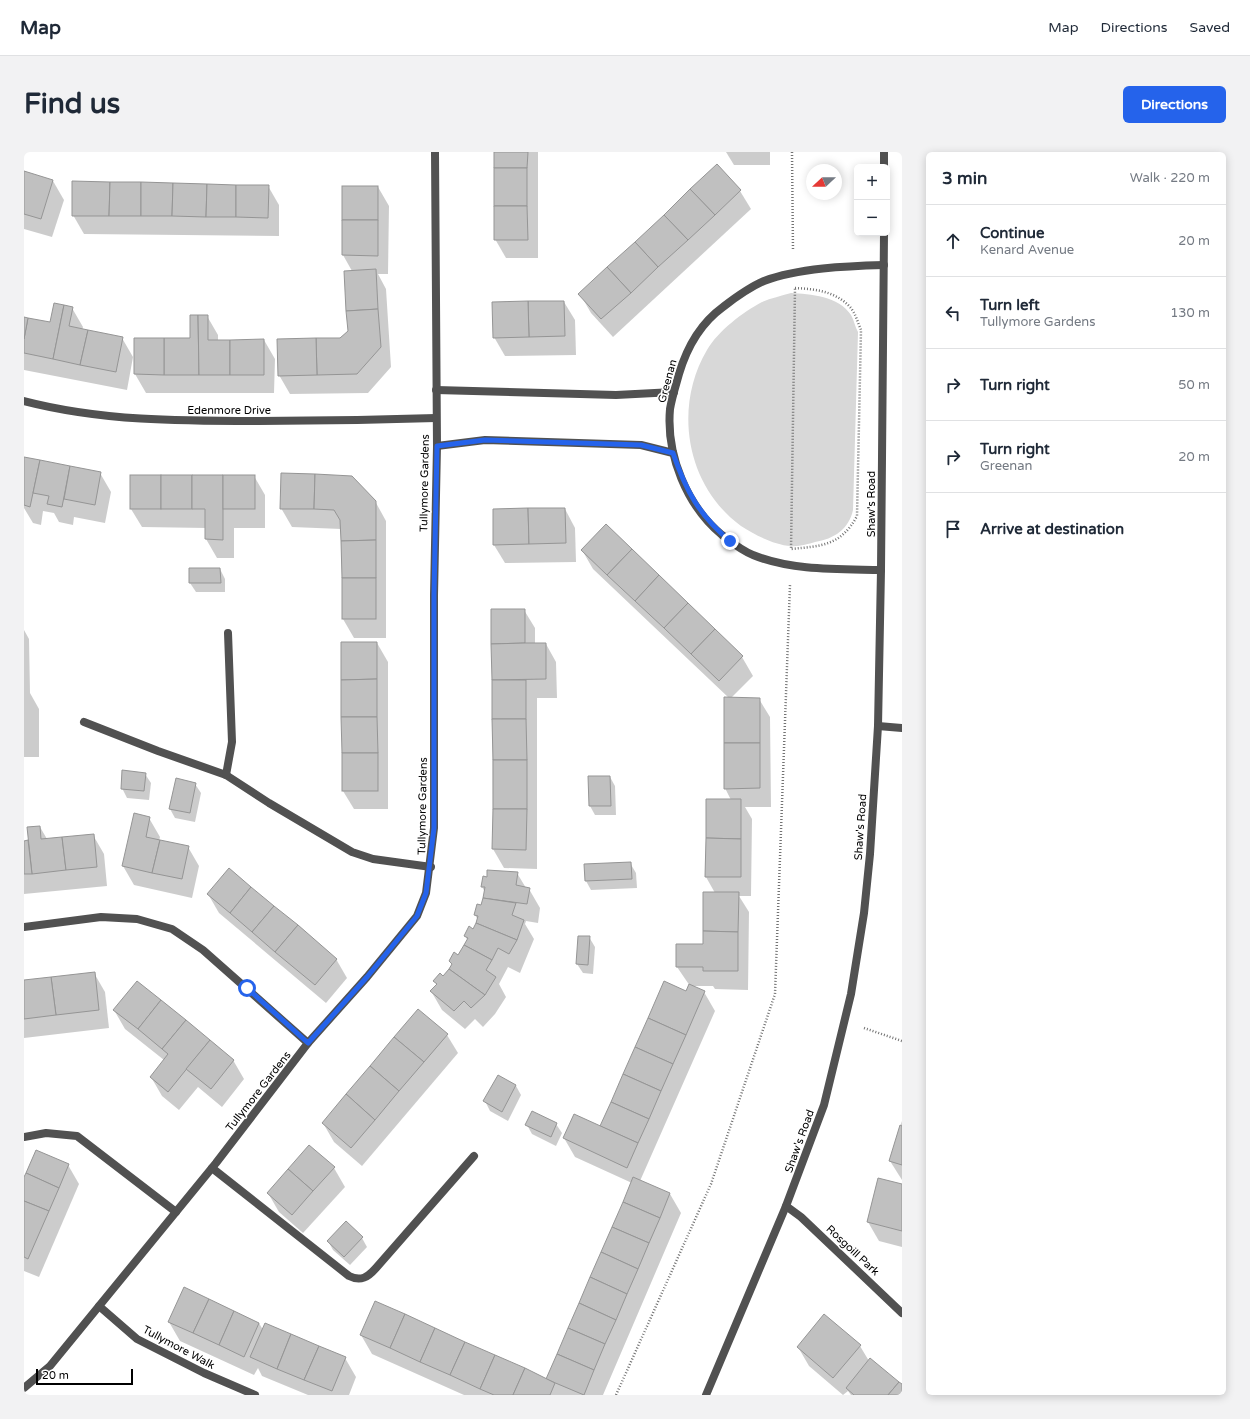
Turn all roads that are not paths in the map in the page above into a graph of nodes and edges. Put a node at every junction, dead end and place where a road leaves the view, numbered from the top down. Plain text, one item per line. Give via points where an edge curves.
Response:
1 (435, 152) edge
2 (884, 152) edge
3 (884, 164) edge
4 (884, 236) edge
5 (884, 265) junction
6 (436, 390) junction
7 (674, 392) junction
8 (24, 401) edge
9 (436, 418) junction
10 (437, 446) junction
11 (673, 453) junction
12 (881, 570) junction
13 (228, 633) dead end
14 (84, 722) dead end
15 (878, 726) junction
16 (902, 728) edge
17 (226, 775) junction
18 (431, 867) junction
19 (24, 927) edge
20 (308, 1043) junction
21 (24, 1137) edge
22 (474, 1156) dead end
23 (212, 1168) junction
24 (786, 1206) junction
25 (176, 1212) junction
26 (99, 1306) junction
27 (902, 1313) edge
28 (24, 1388) edge
29 (238, 1392) edge
30 (255, 1395) edge
31 (706, 1395) edge

1 - 6 street, Tullymore Gardens
2 - 3 street
4 - 5 street, Shaw's Road
5 - 7 street, Greenan via 786,274 763,282 740,295 702,326 691,344
5 - 12 street, Shaw's Road
6 - 7 street via 616,395
6 - 9 street, Tullymore Gardens
7 - 11 street, Greenan via 670,409
8 - 9 street, Edenmore Drive via 48,407 155,421
9 - 10 street, Tullymore Gardens
10 - 11 street via 485,440 641,445
10 - 18 street, Tullymore Gardens via 434,828
11 - 12 street, Greenan via 682,480 699,510 712,526 752,555 815,568
12 - 15 street, Shaw's Road
13 - 17 street via 232,742
14 - 17 street
15 - 16 street
15 - 24 street, Shaw's Road via 864,913 844,1022 824,1105
17 - 18 street via 352,852 373,859
18 - 20 street, Tullymore Gardens via 426,893 417,916
19 - 20 street via 101,917 137,919 172,929 203,950
20 - 23 street, Tullymore Gardens
21 - 25 street via 46,1133 77,1136
22 - 23 street via 368,1278 356,1279
23 - 25 street, Tullymore Gardens
24 - 27 street, Rosgoill Park via 801,1217
24 - 31 street, Shaw's Road
25 - 26 street, Tullymore Gardens
26 - 28 street, Tullymore Gardens via 50,1366
26 - 29 street, Tullymore Walk via 137,1339
29 - 30 street, Tullymore Walk

